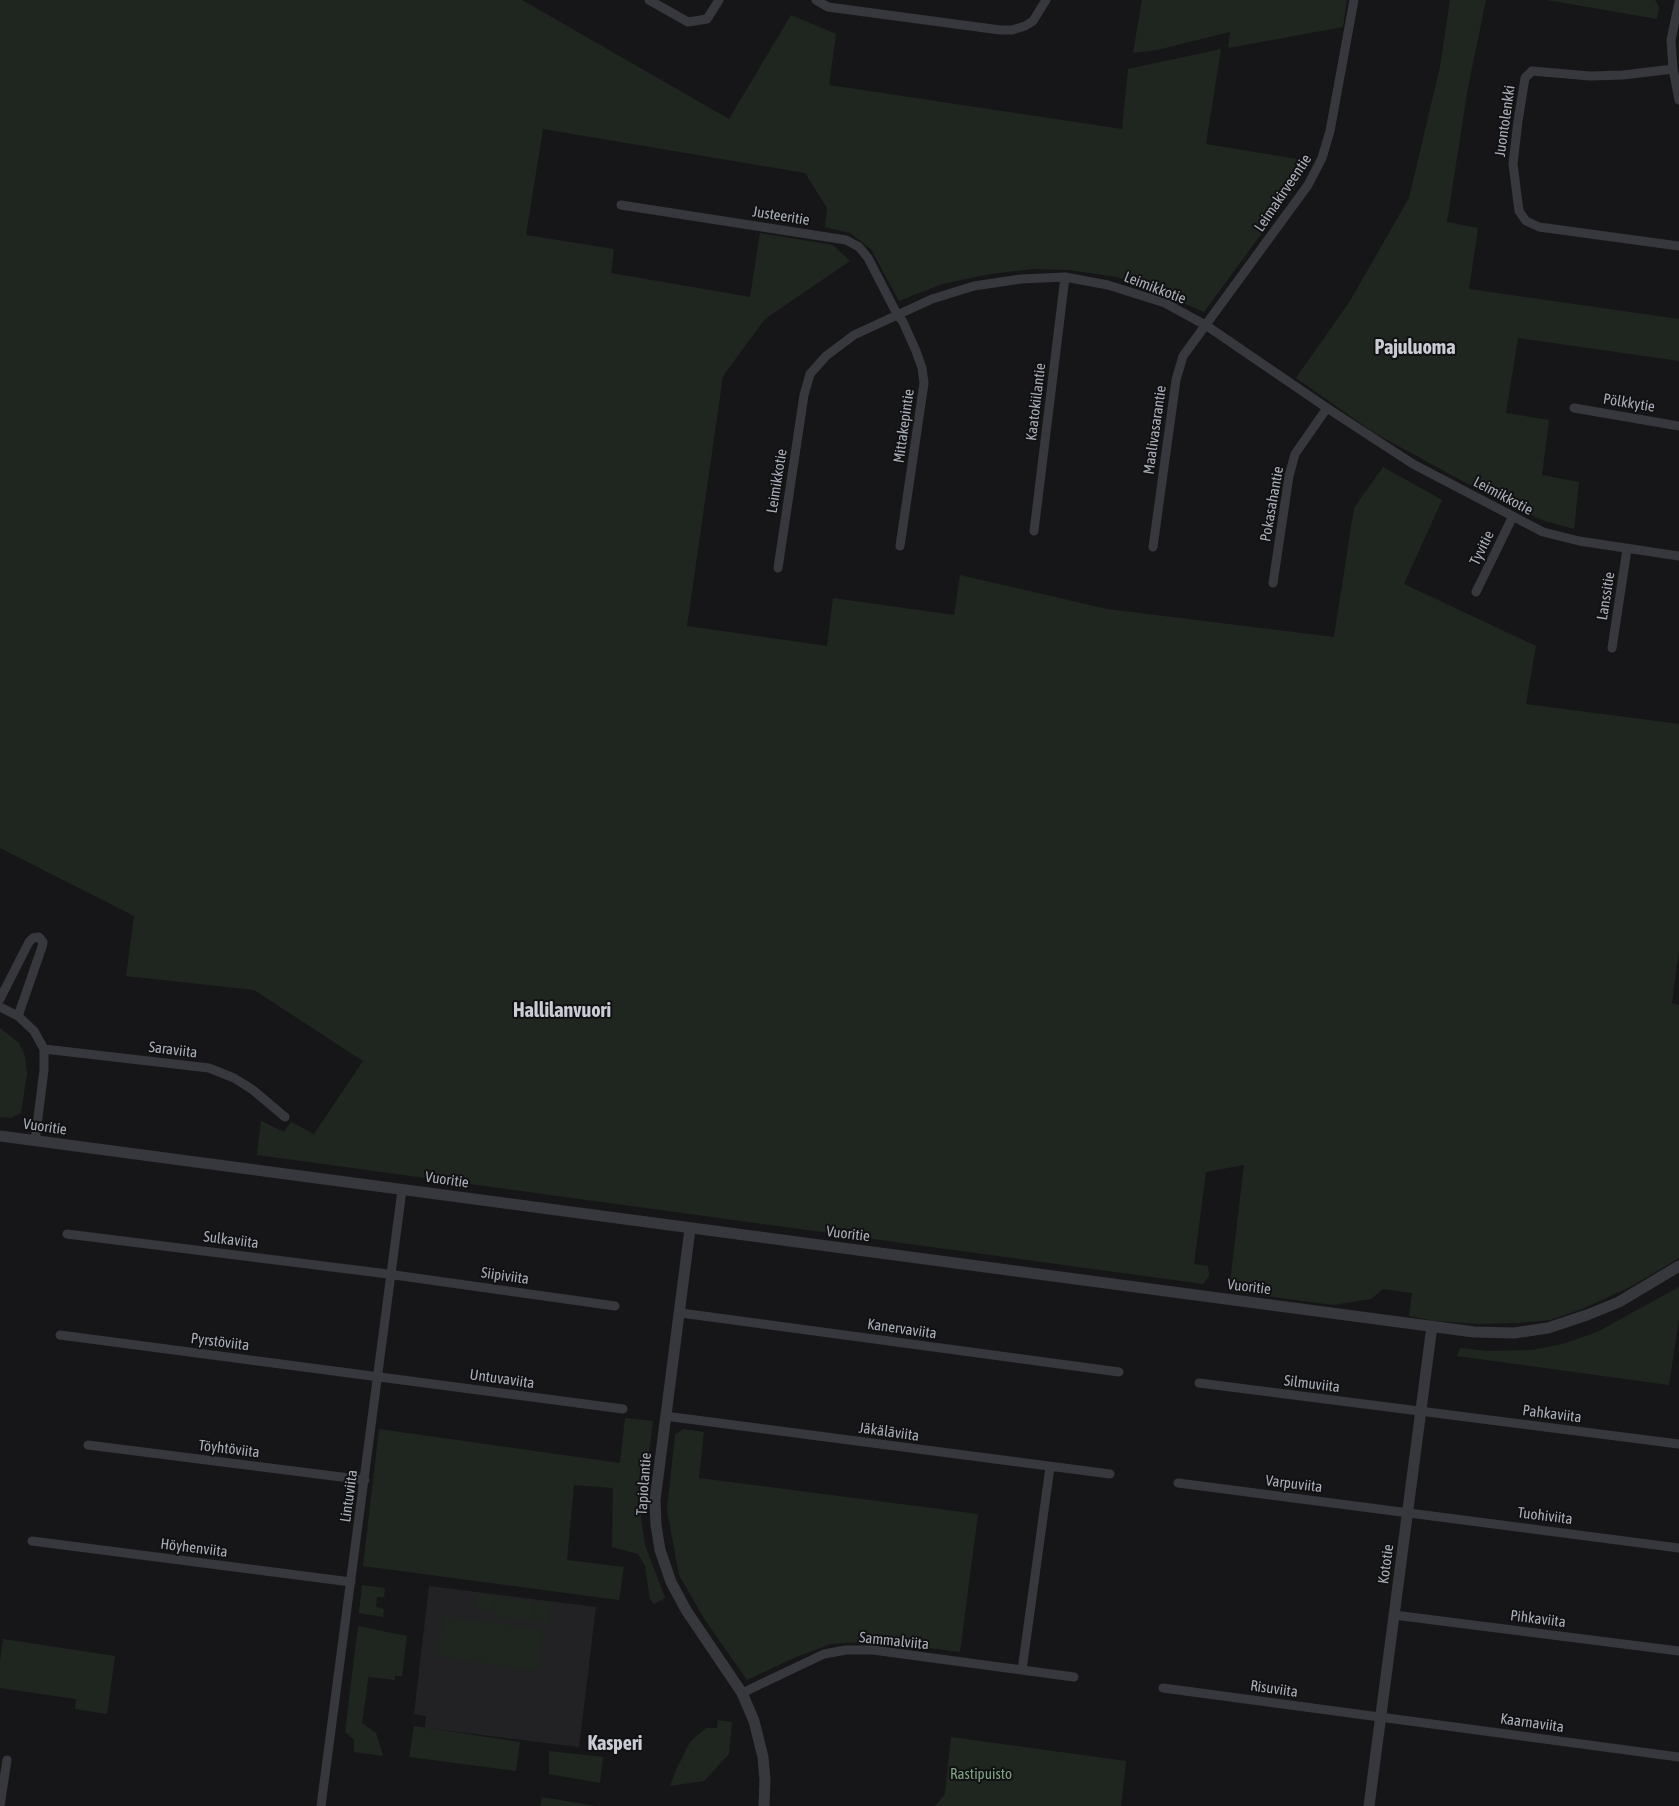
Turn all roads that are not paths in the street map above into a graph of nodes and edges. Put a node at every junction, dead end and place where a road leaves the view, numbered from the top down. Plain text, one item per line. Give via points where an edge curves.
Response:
1 (649, 0) edge
2 (719, 0) edge
3 (816, 0) edge
4 (1046, 0) edge
5 (1354, 0) edge
6 (1679, 2) edge
7 (1673, 69) junction
8 (1679, 100) edge
9 (621, 206) dead end
10 (1679, 246) edge
11 (1065, 278) junction
12 (897, 314) junction
13 (1207, 326) junction
14 (1327, 408) junction
15 (1574, 408) dead end
16 (1679, 426) edge
17 (1513, 516) junction
18 (1034, 531) dead end
19 (900, 546) dead end
20 (1153, 547) dead end
21 (1627, 549) junction
22 (1679, 556) edge
23 (778, 568) dead end
24 (1273, 584) dead end
25 (1476, 592) dead end
26 (1612, 648) dead end
27 (0, 999) edge
28 (0, 1007) edge
29 (18, 1016) junction
30 (44, 1049) junction
31 (285, 1117) dead end
32 (0, 1136) edge
33 (35, 1141) junction
34 (402, 1190) junction
35 (690, 1229) junction
36 (68, 1234) dead end
37 (1679, 1266) edge
38 (391, 1274) junction
39 (615, 1306) dead end
40 (681, 1313) junction
41 (1432, 1326) junction
42 (60, 1335) dead end
43 (1119, 1372) dead end
44 (377, 1376) junction
45 (1199, 1383) dead end
46 (623, 1409) dead end
47 (1421, 1411) junction
48 (665, 1416) junction
49 (1679, 1444) edge
50 (88, 1445) dead end
51 (1050, 1466) junction
52 (1110, 1474) dead end
53 (365, 1480) junction
54 (1178, 1483) dead end
55 (1408, 1512) junction
56 (32, 1542) dead end
57 (1679, 1548) edge
58 (351, 1582) junction
59 (1394, 1615) junction
60 (1679, 1651) edge
61 (1022, 1670) junction
62 (1074, 1677) dead end
63 (1163, 1688) dead end
64 (742, 1693) junction
65 (1380, 1717) junction
66 (1679, 1757) edge
67 (7, 1760) dead end
68 (0, 1806) edge
69 (322, 1806) edge
70 (764, 1806) edge
71 (1369, 1806) edge

1 - 2 street via 688,22 706,19
3 - 4 street via 828,7 1006,30 1033,21
5 - 13 street, Leimakirveentie via 1322,158 1308,185
6 - 7 street via 1671,40
7 - 8 street
7 - 10 street, Juontolenkki via 1590,76 1532,72 1525,78 1513,164 1520,211 1526,221 1539,227
9 - 12 street, Justeeritie via 846,240 859,247 868,258
11 - 12 street, Leimikkotie via 1021,279 974,286
11 - 13 street, Leimikkotie via 1108,285 1165,303
11 - 18 street, Kaatokiilantie
12 - 19 street, Mittakepintie via 916,351 924,383
12 - 23 street, Leimikkotie via 854,335 826,356 810,374 804,395
13 - 14 street, Leimikkotie
13 - 20 street, Maalivasarantie via 1183,356 1176,380
14 - 17 street, Leimikkotie via 1413,464
14 - 24 street, Pokasahantie via 1295,454 1288,476
15 - 16 street, Pölkkytie
17 - 21 street, Leimikkotie via 1543,532
17 - 25 street, Tyvitie
21 - 22 street, Leimikkotie
21 - 26 street, Lanssitie
27 - 29 street via 29,942 39,937 42,947
28 - 29 street
29 - 30 street via 34,1031
30 - 31 street, Saraviita via 209,1068 234,1078
30 - 33 street
32 - 33 street, Vuoritie
33 - 34 street, Vuoritie
34 - 35 street, Vuoritie
34 - 38 street, Lintuviita
35 - 40 street, Tapiolantie
35 - 41 street, Vuoritie
36 - 38 street, Sulkaviita
37 - 41 street, Vuoritie via 1619,1302 1548,1328 1514,1333
38 - 39 street, Siipiviita
38 - 44 street, Lintuviita
40 - 43 street, Kanervaviita
40 - 48 street, Tapiolantie
41 - 47 street, Kototie
42 - 44 street, Pyrstöviita
44 - 46 street, Untuvaviita
44 - 53 street, Lintuviita
45 - 47 street, Silmuviita
47 - 49 street, Pahkaviita
47 - 55 street, Kototie
48 - 51 street, Jäkäläviita
48 - 64 street, Tapiolantie via 655,1500 660,1550 671,1582 686,1610
50 - 53 street, Töyhtöviita
51 - 52 street, Jäkäläviita
51 - 61 street
53 - 58 street, Lintuviita
54 - 55 street, Varpuviita
55 - 57 street, Tuohiviita
55 - 59 street, Kototie
56 - 58 street, Höyhenviita
58 - 69 street, Lintuviita
59 - 60 street, Pihkaviita
59 - 65 street, Kototie
61 - 62 street, Sammalviita
61 - 64 street, Sammalviita via 873,1650 846,1650 824,1654
63 - 65 street, Risuviita
64 - 70 street, Tapiolantie via 754,1721 763,1757
65 - 66 street, Kaarnaviita
65 - 71 street, Kototie
67 - 68 street

